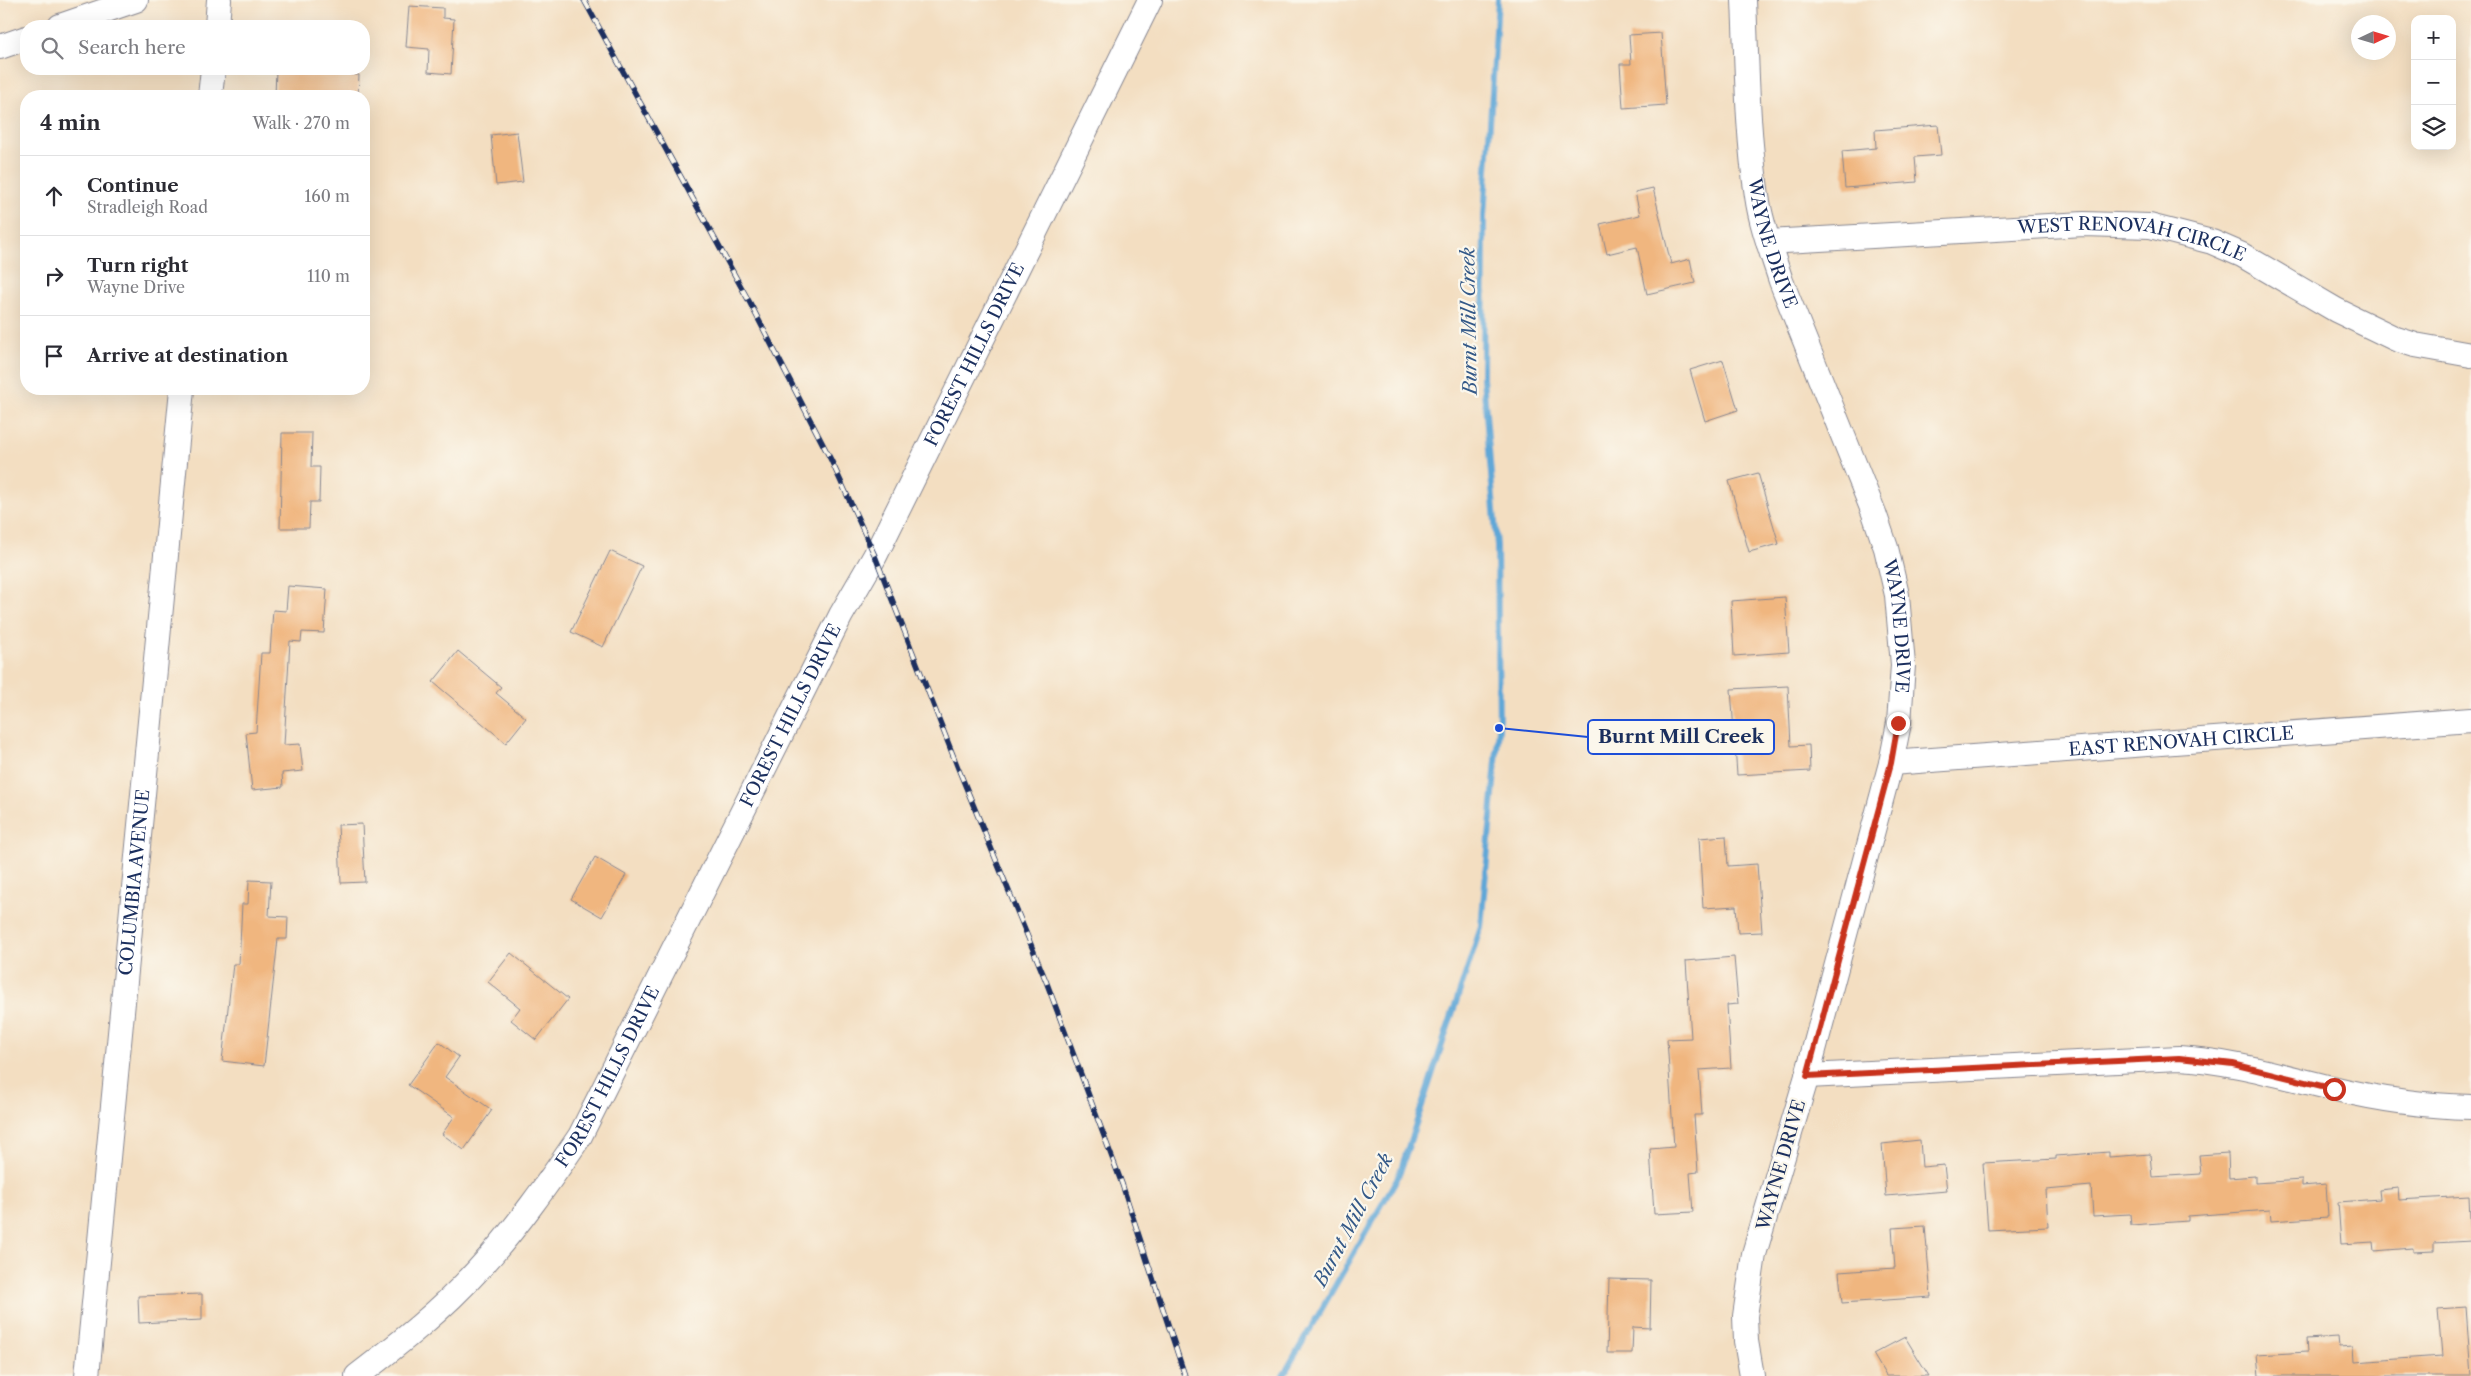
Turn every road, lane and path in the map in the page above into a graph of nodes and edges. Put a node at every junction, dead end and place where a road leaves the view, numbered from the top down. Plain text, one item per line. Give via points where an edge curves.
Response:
1 (136, 0) edge
2 (219, 0) edge
3 (1150, 0) edge
4 (1744, 0) edge
5 (78, 20) edge
6 (217, 20) edge
7 (20, 40) edge
8 (0, 47) edge
9 (212, 75) edge
10 (211, 90) edge
11 (1768, 242) junction
12 (2471, 355) edge
13 (181, 395) edge
14 (2471, 720) edge
15 (1891, 763) junction
16 (1807, 1076) junction
17 (2471, 1107) edge
18 (86, 1376) edge
19 (357, 1376) edge
20 (1752, 1376) edge

1 - 5 street
2 - 6 street
3 - 19 street, FOREST HILLS DRIVE via 875,556 841,615 580,1136 552,1179 479,1270 394,1348
4 - 11 street, WAYNE DRIVE via 1751,147 1757,197
7 - 8 street
9 - 10 street
11 - 12 street, WEST RENOVAH CIRCLE via 2084,224 2150,226 2212,242 2242,255 2336,310 2396,338
11 - 15 street, WAYNE DRIVE via 1886,548 1897,595 1903,665
13 - 18 street, COLUMBIA AVENUE
14 - 15 street, EAST RENOVAH CIRCLE
15 - 16 street, WAYNE DRIVE
16 - 17 street via 2179,1058 2233,1064 2334,1089 2435,1106
16 - 20 street, WAYNE DRIVE via 1749,1278 1745,1316

